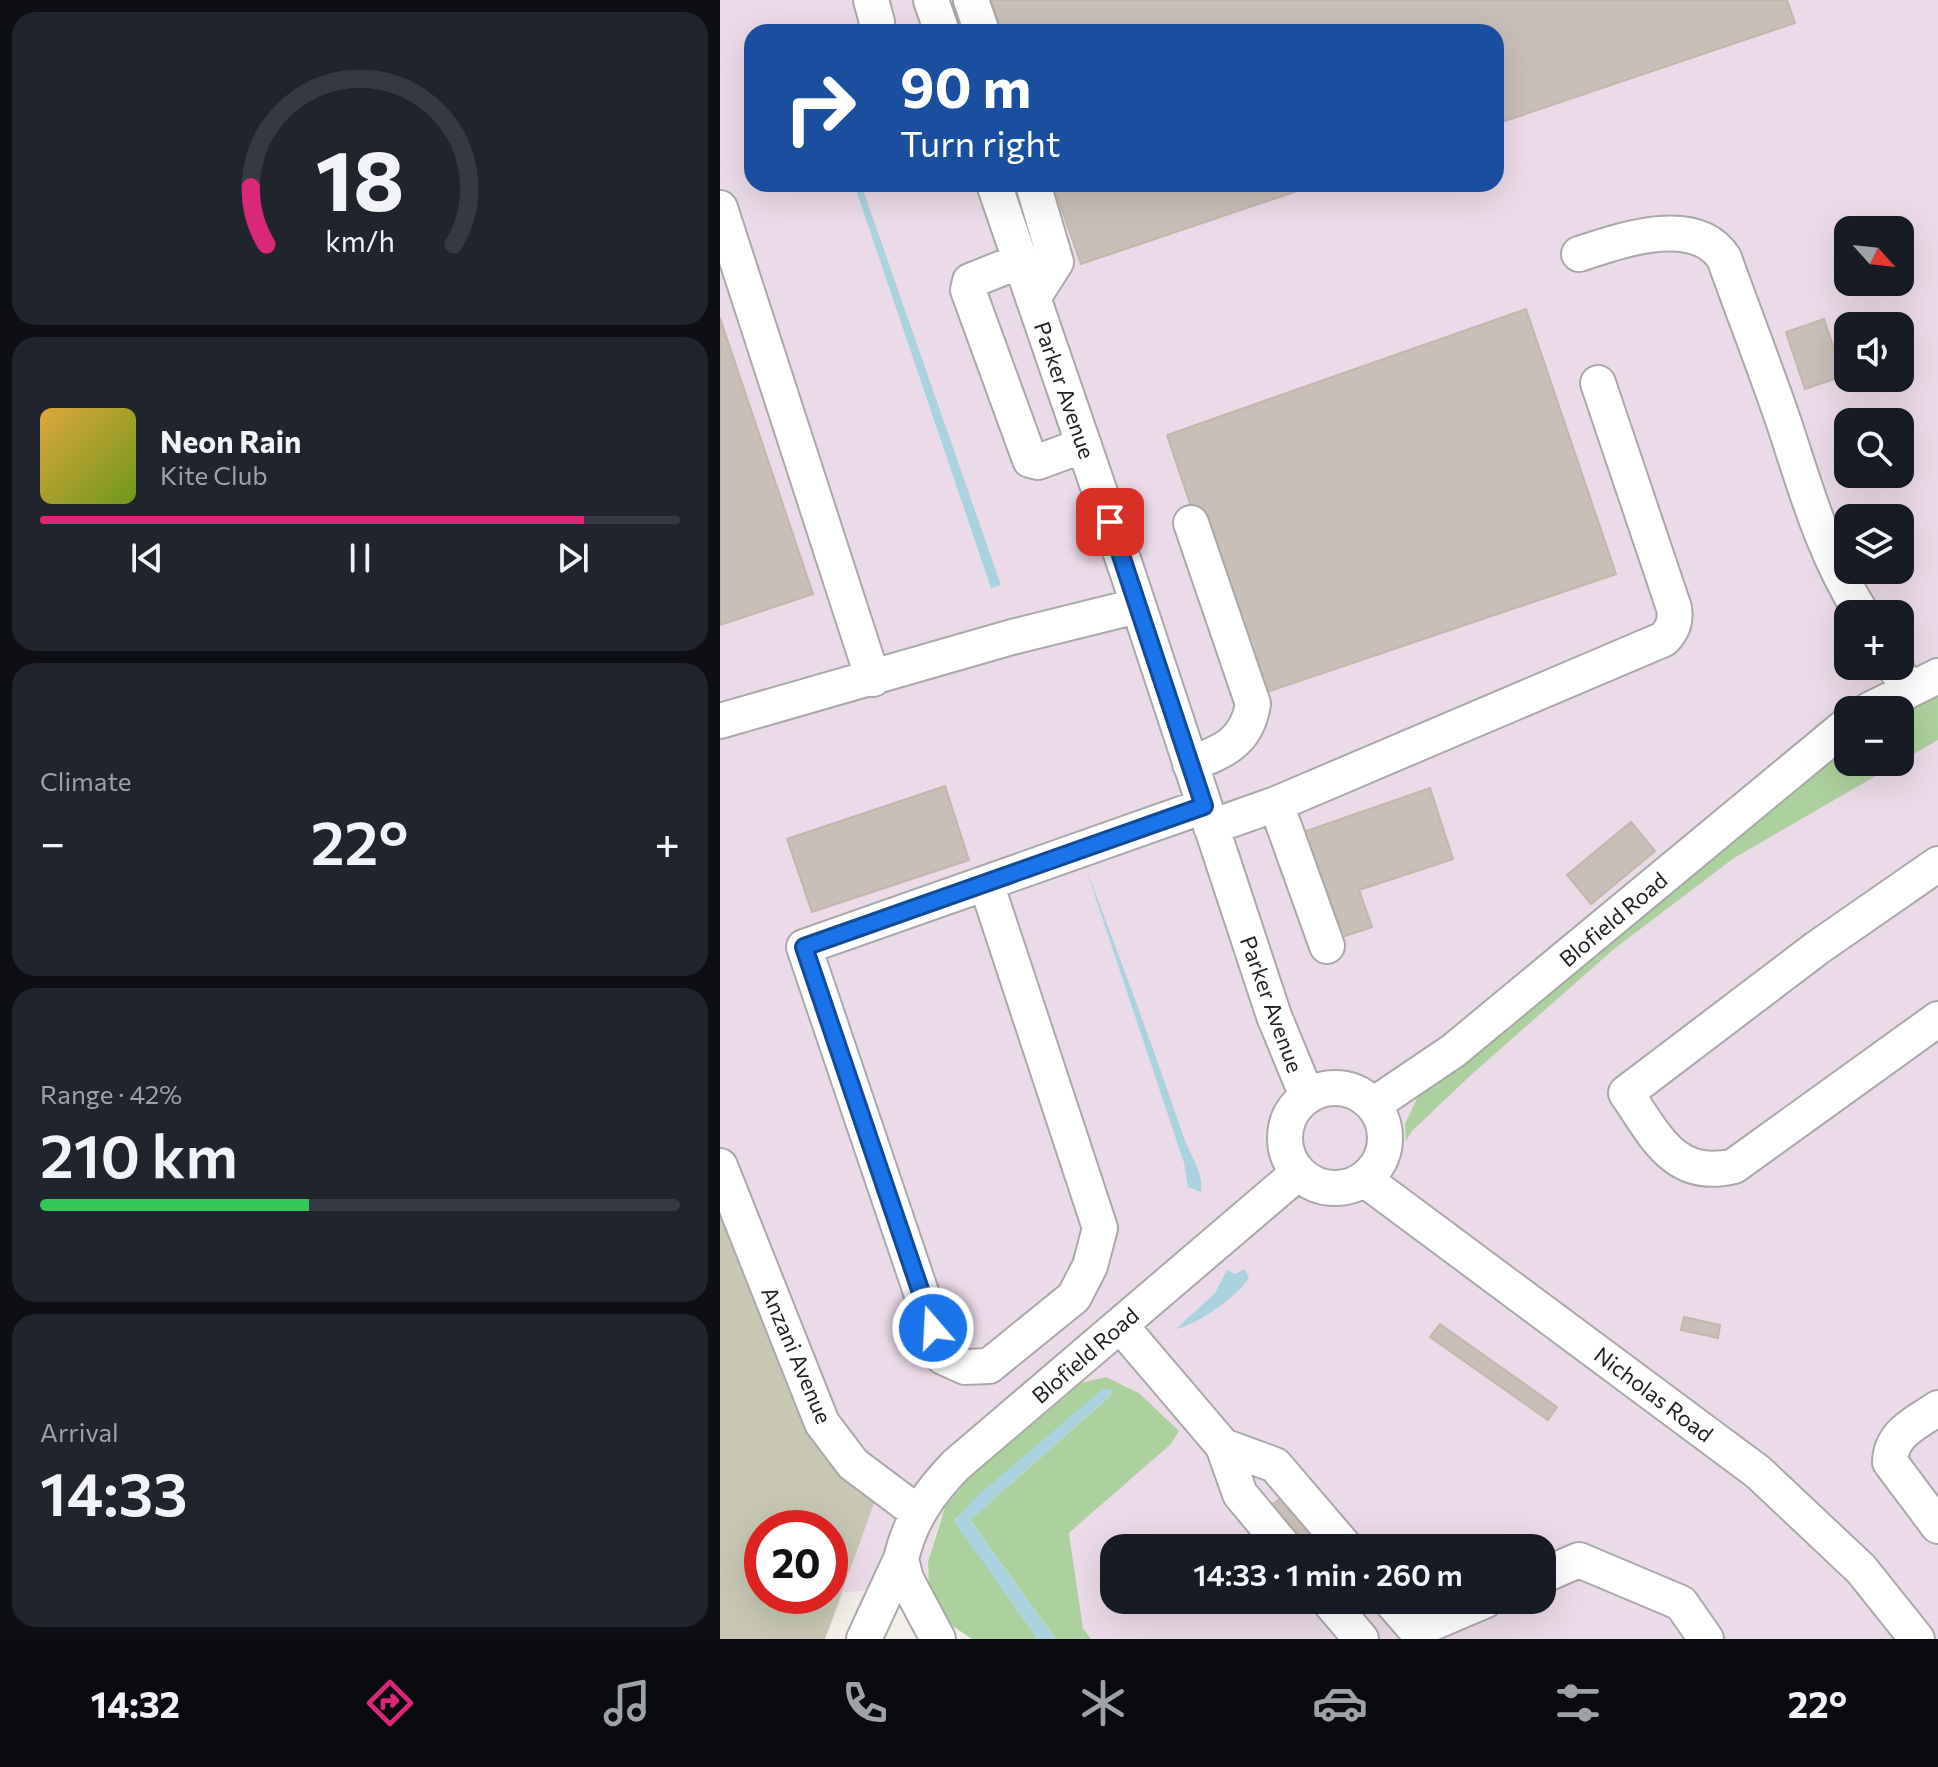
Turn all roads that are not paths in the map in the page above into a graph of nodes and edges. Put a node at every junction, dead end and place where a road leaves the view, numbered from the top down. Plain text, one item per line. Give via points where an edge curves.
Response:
1 (931, 0) edge
2 (971, 0) edge
3 (939, 24) edge
4 (979, 24) edge
5 (997, 192) edge
6 (1035, 192) edge
7 (720, 208) edge
8 (1579, 254) dead end
9 (1020, 261) junction
10 (1033, 298) junction
11 (1598, 383) dead end
12 (1084, 445) junction
13 (1191, 523) dead end
14 (1853, 600) edge
15 (1137, 606) junction
16 (873, 679) junction
17 (1910, 680) edge
18 (1888, 696) edge
19 (720, 721) edge
20 (1834, 736) edge
21 (1190, 764) junction
22 (1276, 804) junction
23 (1207, 816) junction
24 (1938, 864) edge
25 (986, 883) junction
26 (1327, 946) dead end
27 (1938, 1019) edge
28 (1307, 1096) junction
29 (1373, 1105) junction
30 (720, 1166) edge
31 (1298, 1173) junction
32 (1364, 1179) junction
33 (1120, 1325) junction
34 (1938, 1408) edge
35 (1223, 1446) junction
36 (917, 1512) junction
37 (1938, 1526) edge
38 (1273, 1534) edge
39 (1334, 1534) edge
40 (901, 1559) junction
41 (1556, 1570) edge
42 (1340, 1614) edge
43 (1399, 1614) edge
44 (1471, 1614) edge
45 (1456, 1628) edge
46 (1412, 1635) edge
47 (864, 1639) edge
48 (938, 1639) edge
49 (1361, 1639) edge
50 (1706, 1639) edge
51 (1917, 1639) edge

1 - 3 street
2 - 4 street
5 - 9 street, Parker Avenue
6 - 10 street via 1056,262
7 - 16 street
8 - 14 street via 1647,235 1706,240 1718,248 1812,513
9 - 10 street, Parker Avenue
9 - 12 street via 970,281 968,290 1030,460 1038,462
10 - 12 street, Parker Avenue
11 - 22 street via 1674,608 1672,630 1664,639
12 - 15 street, Parker Avenue
13 - 21 street via 1253,704 1236,741 1224,752
15 - 16 street
15 - 21 street, Parker Avenue
16 - 19 street
17 - 18 street
20 - 29 street, Blofield Road via 1453,1051
21 - 23 street, Parker Avenue
22 - 23 street
22 - 26 street
23 - 25 street
23 - 28 street, Parker Avenue via 1274,1016
24 - 27 street via 1626,1093 1664,1148 1692,1168 1715,1171 1734,1166
25 - 25 street via 1100,1228 1090,1266 1074,1297 989,1366 965,1367 943,1357 804,947
28 - 29 street via 1340,1087
28 - 31 street via 1290,1115 1284,1132 1288,1158
29 - 32 street via 1382,1121 1385,1145
30 - 36 street, Anzani Avenue via 822,1423 853,1464
31 - 32 street via 1328,1188
31 - 33 street, Blofield Road
32 - 51 street, Nicholas Road via 1758,1472 1861,1569
33 - 35 street
33 - 36 street, Blofield Road via 956,1465
34 - 37 street via 1900,1435 1891,1447 1890,1462
35 - 38 street via 1240,1494
35 - 39 street via 1275,1465
36 - 40 street, Blofield Road
40 - 47 street, Blofield Road
40 - 48 street
41 - 50 street via 1579,1560 1681,1603
42 - 49 street
43 - 46 street
44 - 45 street
45 - 46 street

